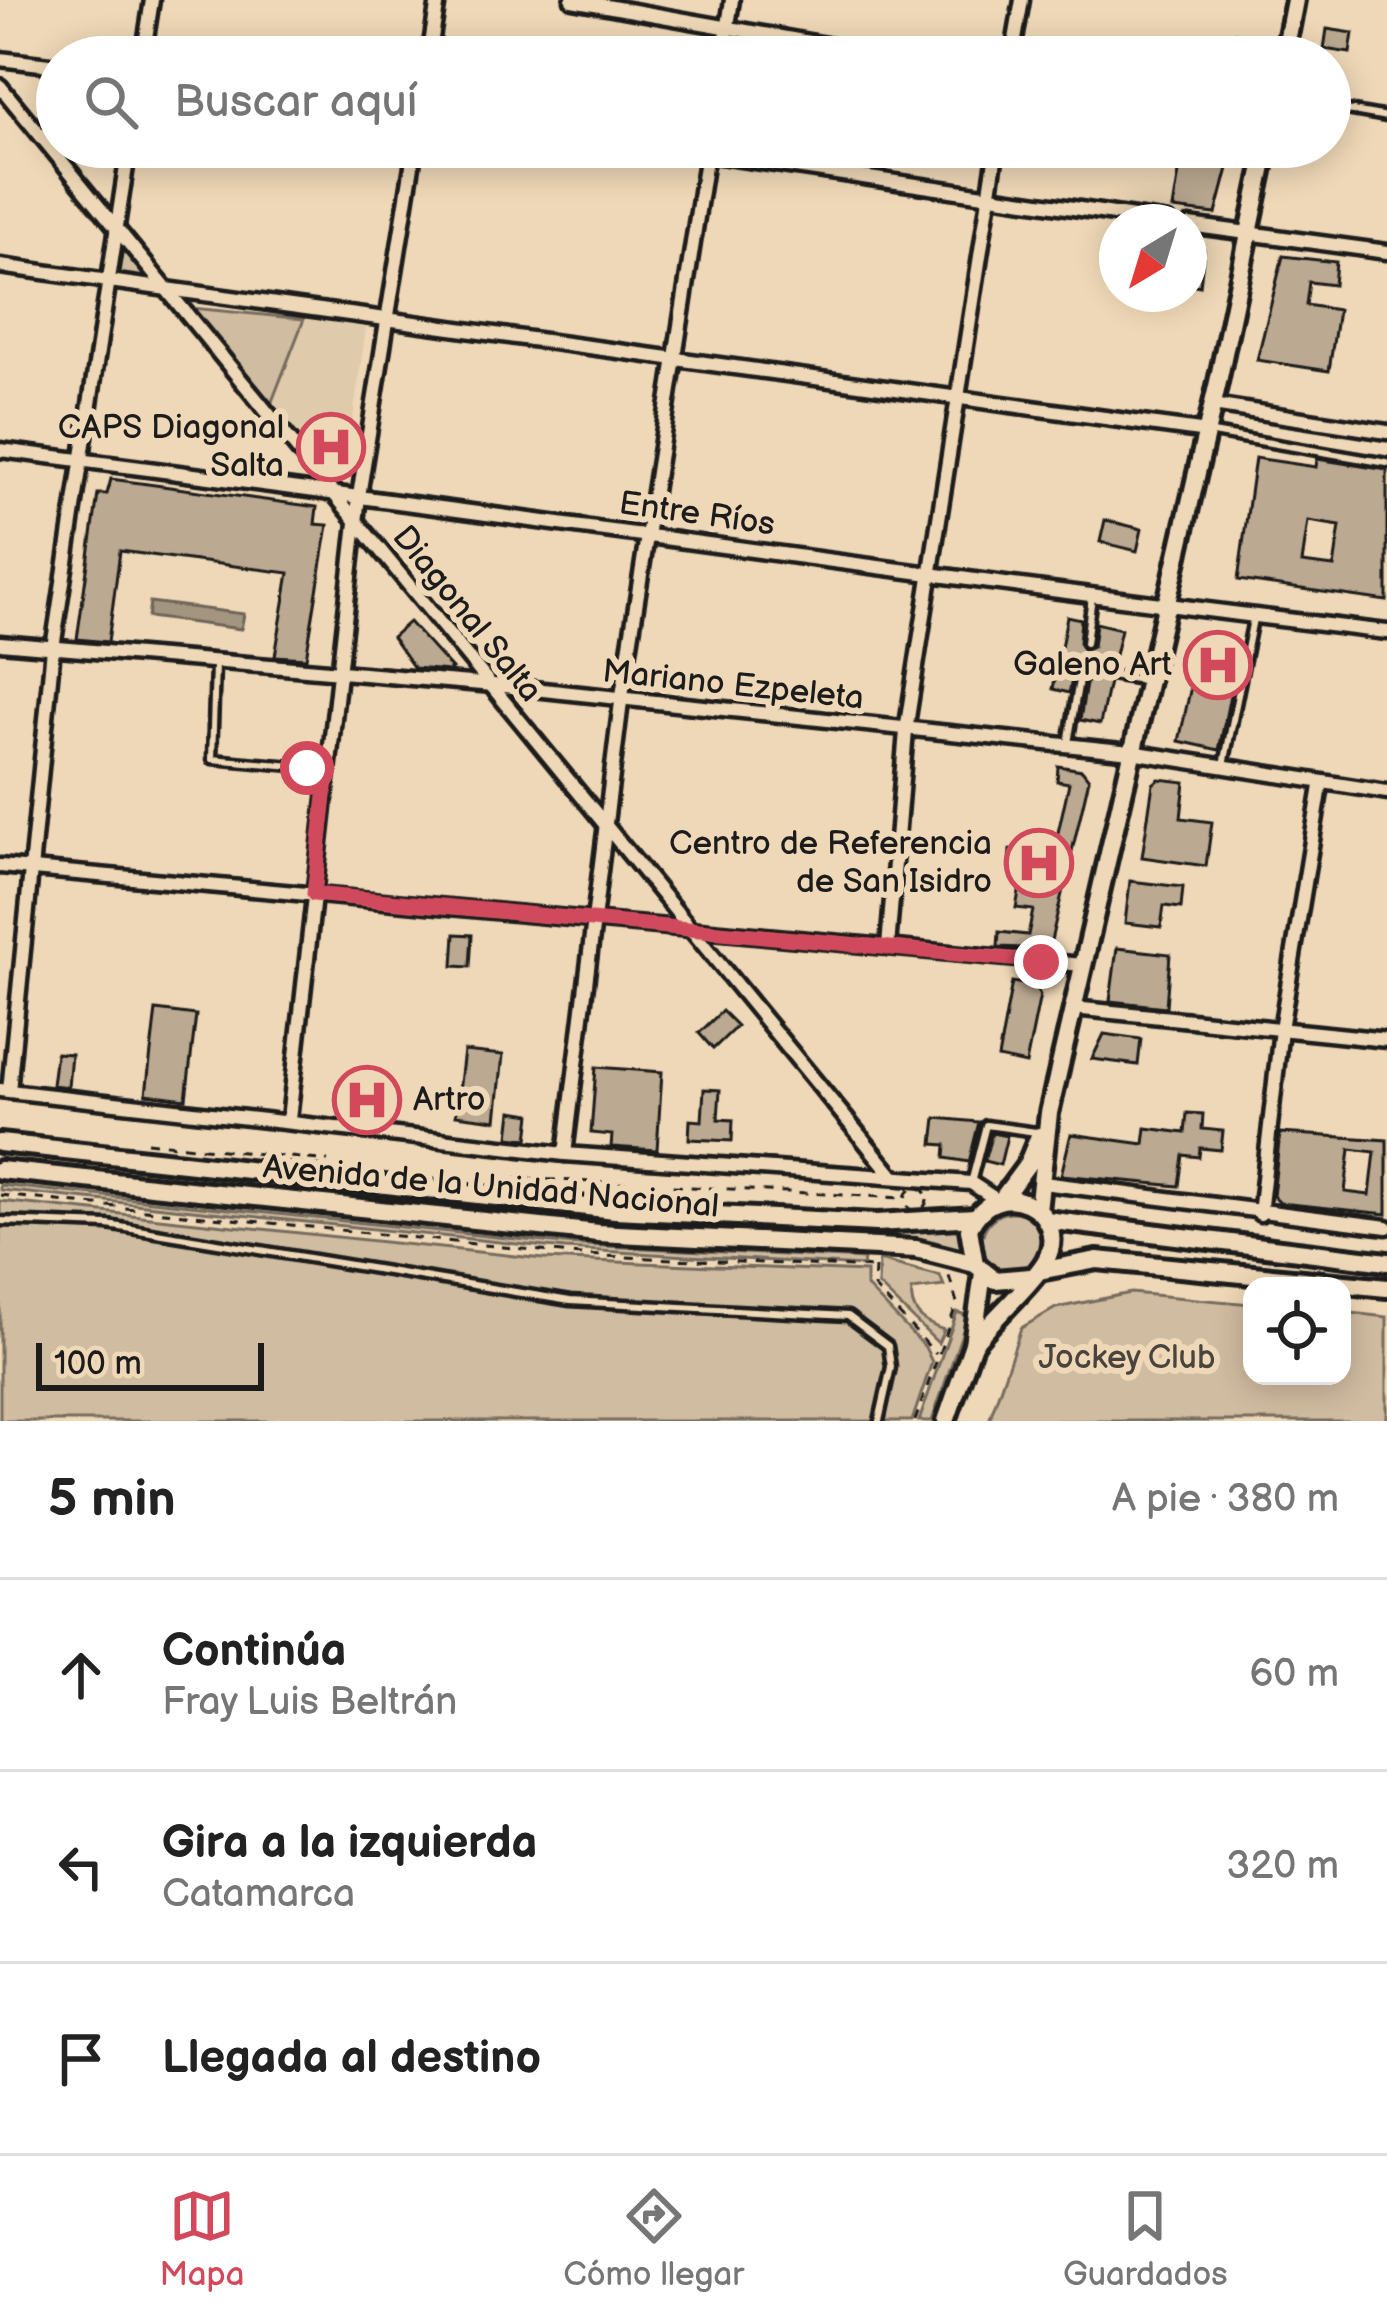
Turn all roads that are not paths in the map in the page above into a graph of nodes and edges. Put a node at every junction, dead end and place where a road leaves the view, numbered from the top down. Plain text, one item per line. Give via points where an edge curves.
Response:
1 (152, 0) edge
2 (438, 0) edge
3 (572, 0) edge
4 (732, 0) edge
5 (1022, 0) edge
6 (1295, 0) edge
7 (728, 30) junction
8 (146, 36) edge
9 (432, 36) edge
10 (727, 36) edge
11 (765, 36) edge
12 (1016, 36) edge
13 (1288, 36) edge
14 (0, 59) edge
15 (36, 63) edge
16 (0, 86) edge
17 (1351, 111) edge
18 (1387, 117) edge
19 (36, 130) edge
20 (67, 168) edge
21 (125, 168) edge
22 (412, 168) edge
23 (705, 168) edge
24 (817, 168) edge
25 (994, 168) edge
26 (1263, 168) edge
27 (989, 195) junction
28 (1099, 212) edge
29 (116, 227) junction
30 (1207, 228) edge
31 (1250, 235) junction
32 (1387, 252) edge
33 (0, 266) edge
34 (107, 280) junction
35 (166, 289) junction
36 (388, 318) junction
37 (673, 359) junction
38 (958, 397) junction
39 (1213, 405) junction
40 (1207, 432) junction
41 (1387, 432) edge
42 (0, 450) edge
43 (78, 460) junction
44 (1387, 463) edge
45 (333, 494) junction
46 (359, 496) junction
47 (356, 521) junction
48 (647, 533) junction
49 (930, 576) junction
50 (1092, 596) junction
51 (1166, 605) junction
52 (1254, 616) junction
53 (1387, 632) edge
54 (0, 643) edge
55 (1086, 643) dead end
56 (53, 648) junction
57 (215, 664) junction
58 (1085, 667) dead end
59 (339, 673) junction
60 (1111, 675) dead end
61 (1148, 681) junction
62 (490, 685) junction
63 (621, 701) junction
64 (906, 731) junction
65 (1067, 746) junction
66 (1131, 752) junction
67 (1223, 768) junction
68 (328, 769) junction
69 (1321, 786) junction
70 (1387, 792) edge
71 (609, 830) junction
72 (0, 866) edge
73 (29, 869) junction
74 (314, 894) junction
75 (598, 920) junction
76 (689, 928) junction
77 (888, 947) junction
78 (1083, 965) junction
79 (1073, 1008) junction
80 (1281, 1029) junction
81 (1387, 1040) edge
82 (4, 1091) edge
83 (1048, 1113) junction
84 (289, 1119) junction
85 (1040, 1132) junction
86 (0, 1143) edge
87 (565, 1154) junction
88 (0, 1170) edge
89 (893, 1176) junction
90 (970, 1183) junction
91 (1043, 1183) junction
92 (1000, 1199) junction
93 (1260, 1214) junction
94 (1042, 1215) junction
95 (975, 1217) junction
96 (0, 1221) edge
97 (1387, 1227) edge
98 (1387, 1262) edge
99 (979, 1269) junction
100 (1034, 1274) junction
101 (1387, 1288) edge
102 (973, 1344) junction
103 (879, 1421) edge
104 (946, 1421) edge

1 - 8 street
2 - 9 street
3 - 7 street
4 - 7 street
5 - 12 street
6 - 13 main road
7 - 10 street
7 - 11 street
14 - 15 street
16 - 19 street, Diagonal Salta
17 - 18 lane
20 - 29 street, Diagonal Salta
21 - 29 street
22 - 36 street
23 - 37 street
24 - 27 street
25 - 27 street
26 - 31 main road
27 - 28 street
27 - 38 street
29 - 34 street
29 - 35 street, Diagonal Salta
30 - 31 street
31 - 32 street
31 - 39 main road
33 - 34 street
34 - 35 street
34 - 43 street
35 - 36 street
35 - 45 street, Diagonal Salta
36 - 37 street
36 - 46 street
37 - 38 street
37 - 48 street
38 - 40 street
38 - 49 street
39 - 40 main road
39 - 41 street
40 - 44 lane
40 - 51 main road
42 - 43 street, Entre Ríos
43 - 45 street, Entre Ríos
43 - 56 street
45 - 46 street, Entre Ríos
45 - 47 street, Diagonal Salta
46 - 47 street
46 - 48 street, Entre Ríos
47 - 59 street
47 - 62 street, Diagonal Salta
48 - 49 street, Entre Ríos
48 - 63 street
49 - 50 street, Entre Ríos
49 - 64 street
50 - 51 street, Entre Ríos
50 - 55 lane
51 - 52 street, Entre Ríos
51 - 61 main road
52 - 53 street, Entre Ríos
52 - 67 lane
54 - 56 street, Mariano Ezpeleta
56 - 57 street, Mariano Ezpeleta
56 - 73 street
57 - 59 street, Mariano Ezpeleta
57 - 68 lane via 212,759
58 - 65 lane
59 - 62 street, Mariano Ezpeleta
59 - 68 street
60 - 61 lane
61 - 66 main road
62 - 63 street, Mariano Ezpeleta
62 - 71 street, Diagonal Salta
63 - 64 street, Mariano Ezpeleta
63 - 71 street
64 - 65 street, Mariano Ezpeleta
64 - 77 street
65 - 66 street, Mariano Ezpeleta
66 - 67 street, Mariano Ezpeleta
66 - 78 main road
67 - 69 street, Mariano Ezpeleta
68 - 74 street
69 - 70 street, Mariano Ezpeleta
69 - 80 street
71 - 75 street
71 - 76 street, Diagonal Salta
72 - 73 street
73 - 74 street
73 - 82 street
74 - 75 street
74 - 84 street
75 - 76 street
75 - 87 street
76 - 77 street
76 - 89 street, Diagonal Salta
77 - 78 street
78 - 79 main road
79 - 80 street
79 - 83 main road
80 - 81 street
80 - 93 street
82 - 84 street
83 - 85 main road
83 - 91 main road
84 - 87 street
85 - 90 lane via 986,1125
85 - 92 main road
86 - 95 main road, Avenida de la Unidad Nacional via 615,1210 878,1223
87 - 89 street
88 - 99 main road, Avenida de la Unidad Nacional via 598,1233 876,1246 934,1252
89 - 90 street
90 - 92 street
91 - 93 street
91 - 94 main road
92 - 94 main road
92 - 95 main road
93 - 97 street
94 - 98 main road
94 - 100 main road via 1051,1245
95 - 99 main road via 968,1243
96 - 103 lane via 109,1225 570,1301 848,1316 888,1346
99 - 100 main road via 1006,1282
99 - 102 main road
100 - 101 main road via 1097,1259
100 - 102 main road
102 - 104 main road

